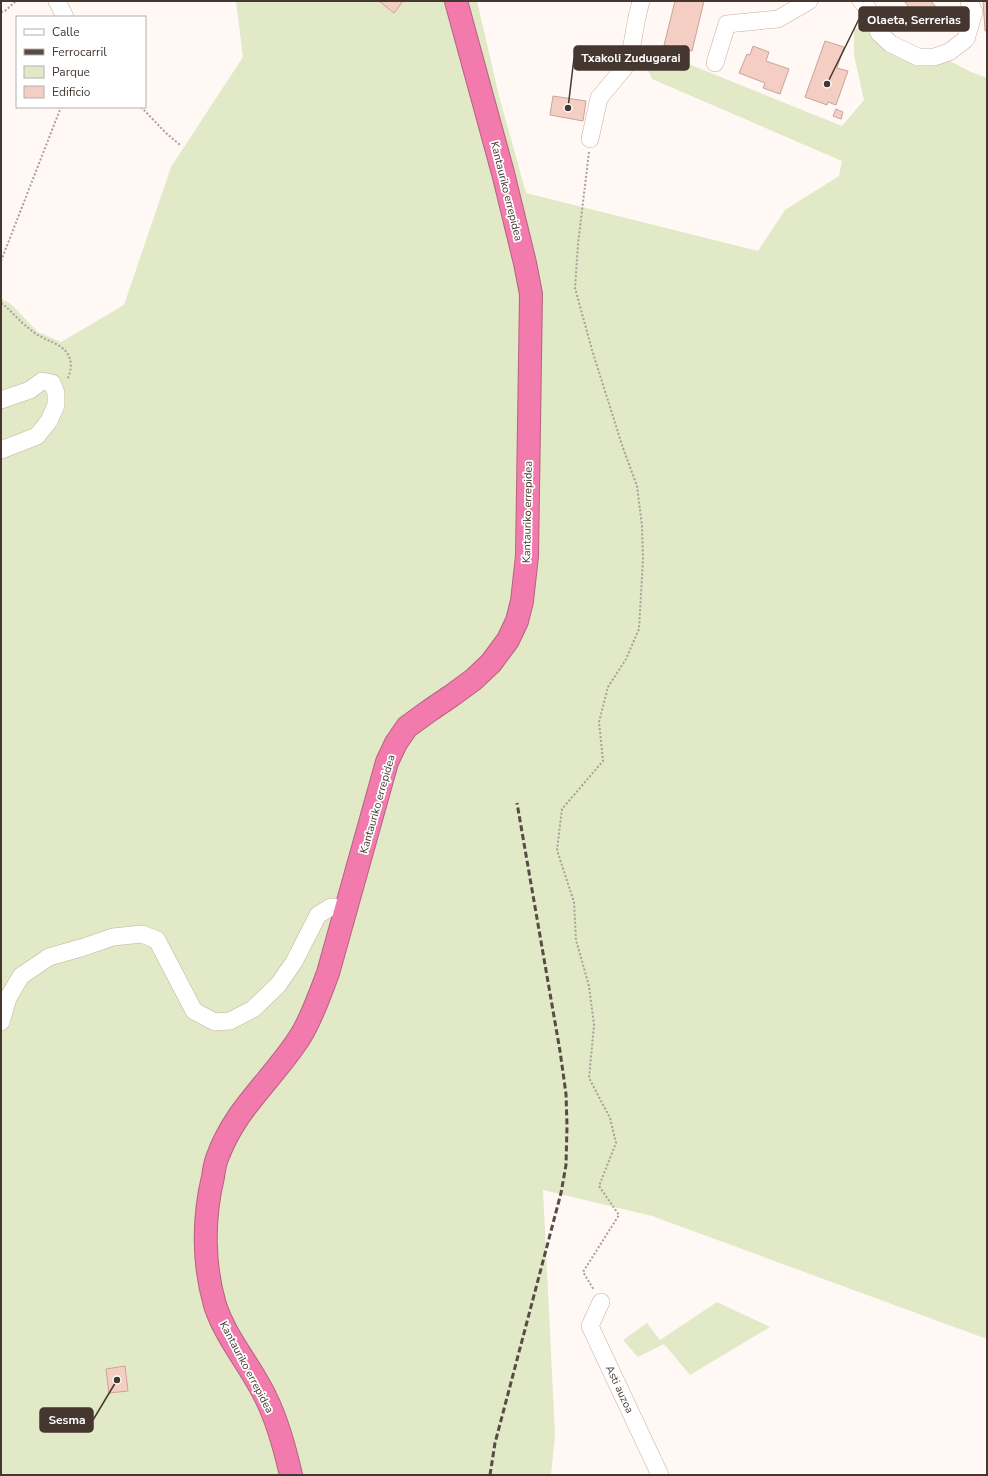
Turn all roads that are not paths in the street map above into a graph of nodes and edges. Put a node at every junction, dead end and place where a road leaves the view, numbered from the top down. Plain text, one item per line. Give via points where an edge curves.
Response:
1 (57, 1) edge
2 (456, 1) edge
3 (466, 1) edge
4 (641, 1) edge
5 (809, 1) edge
6 (861, 1) edge
7 (969, 1) edge
8 (64, 16) edge
9 (715, 63) dead end
10 (474, 66) junction
11 (590, 139) road end
12 (1, 400) edge
13 (1, 450) edge
14 (346, 908) junction
15 (1, 1022) edge
16 (601, 1302) road end
17 (291, 1475) edge
18 (660, 1475) edge

1 - 8 street
2 - 10 highway
3 - 10 highway
4 - 11 street via 631,50 624,68 599,98
5 - 9 street via 778,18 727,24
6 - 7 street via 866,5 879,32 892,44 918,57 934,57 949,52 966,39 974,12
10 - 14 highway, Kantauriko errepidea via 531,294 527,556 522,601 517,621 508,640 491,663 473,680 407,727 396,743 387,762
12 - 13 street via 30,390 42,381 52,383 56,393 56,405 37,436
14 - 15 street via 331,906 318,916 294,962 278,985 252,1009 230,1021 215,1022 194,1011 157,940 142,934 113,937 49,957 21,976 8,998
14 - 17 highway, Kantauriko errepidea via 328,973 316,1004 300,1036 227,1136 217,1157 208,1199 208,1276 216,1307 236,1350 266,1397 283,1442
16 - 18 street, Asti auzoa via 590,1326

